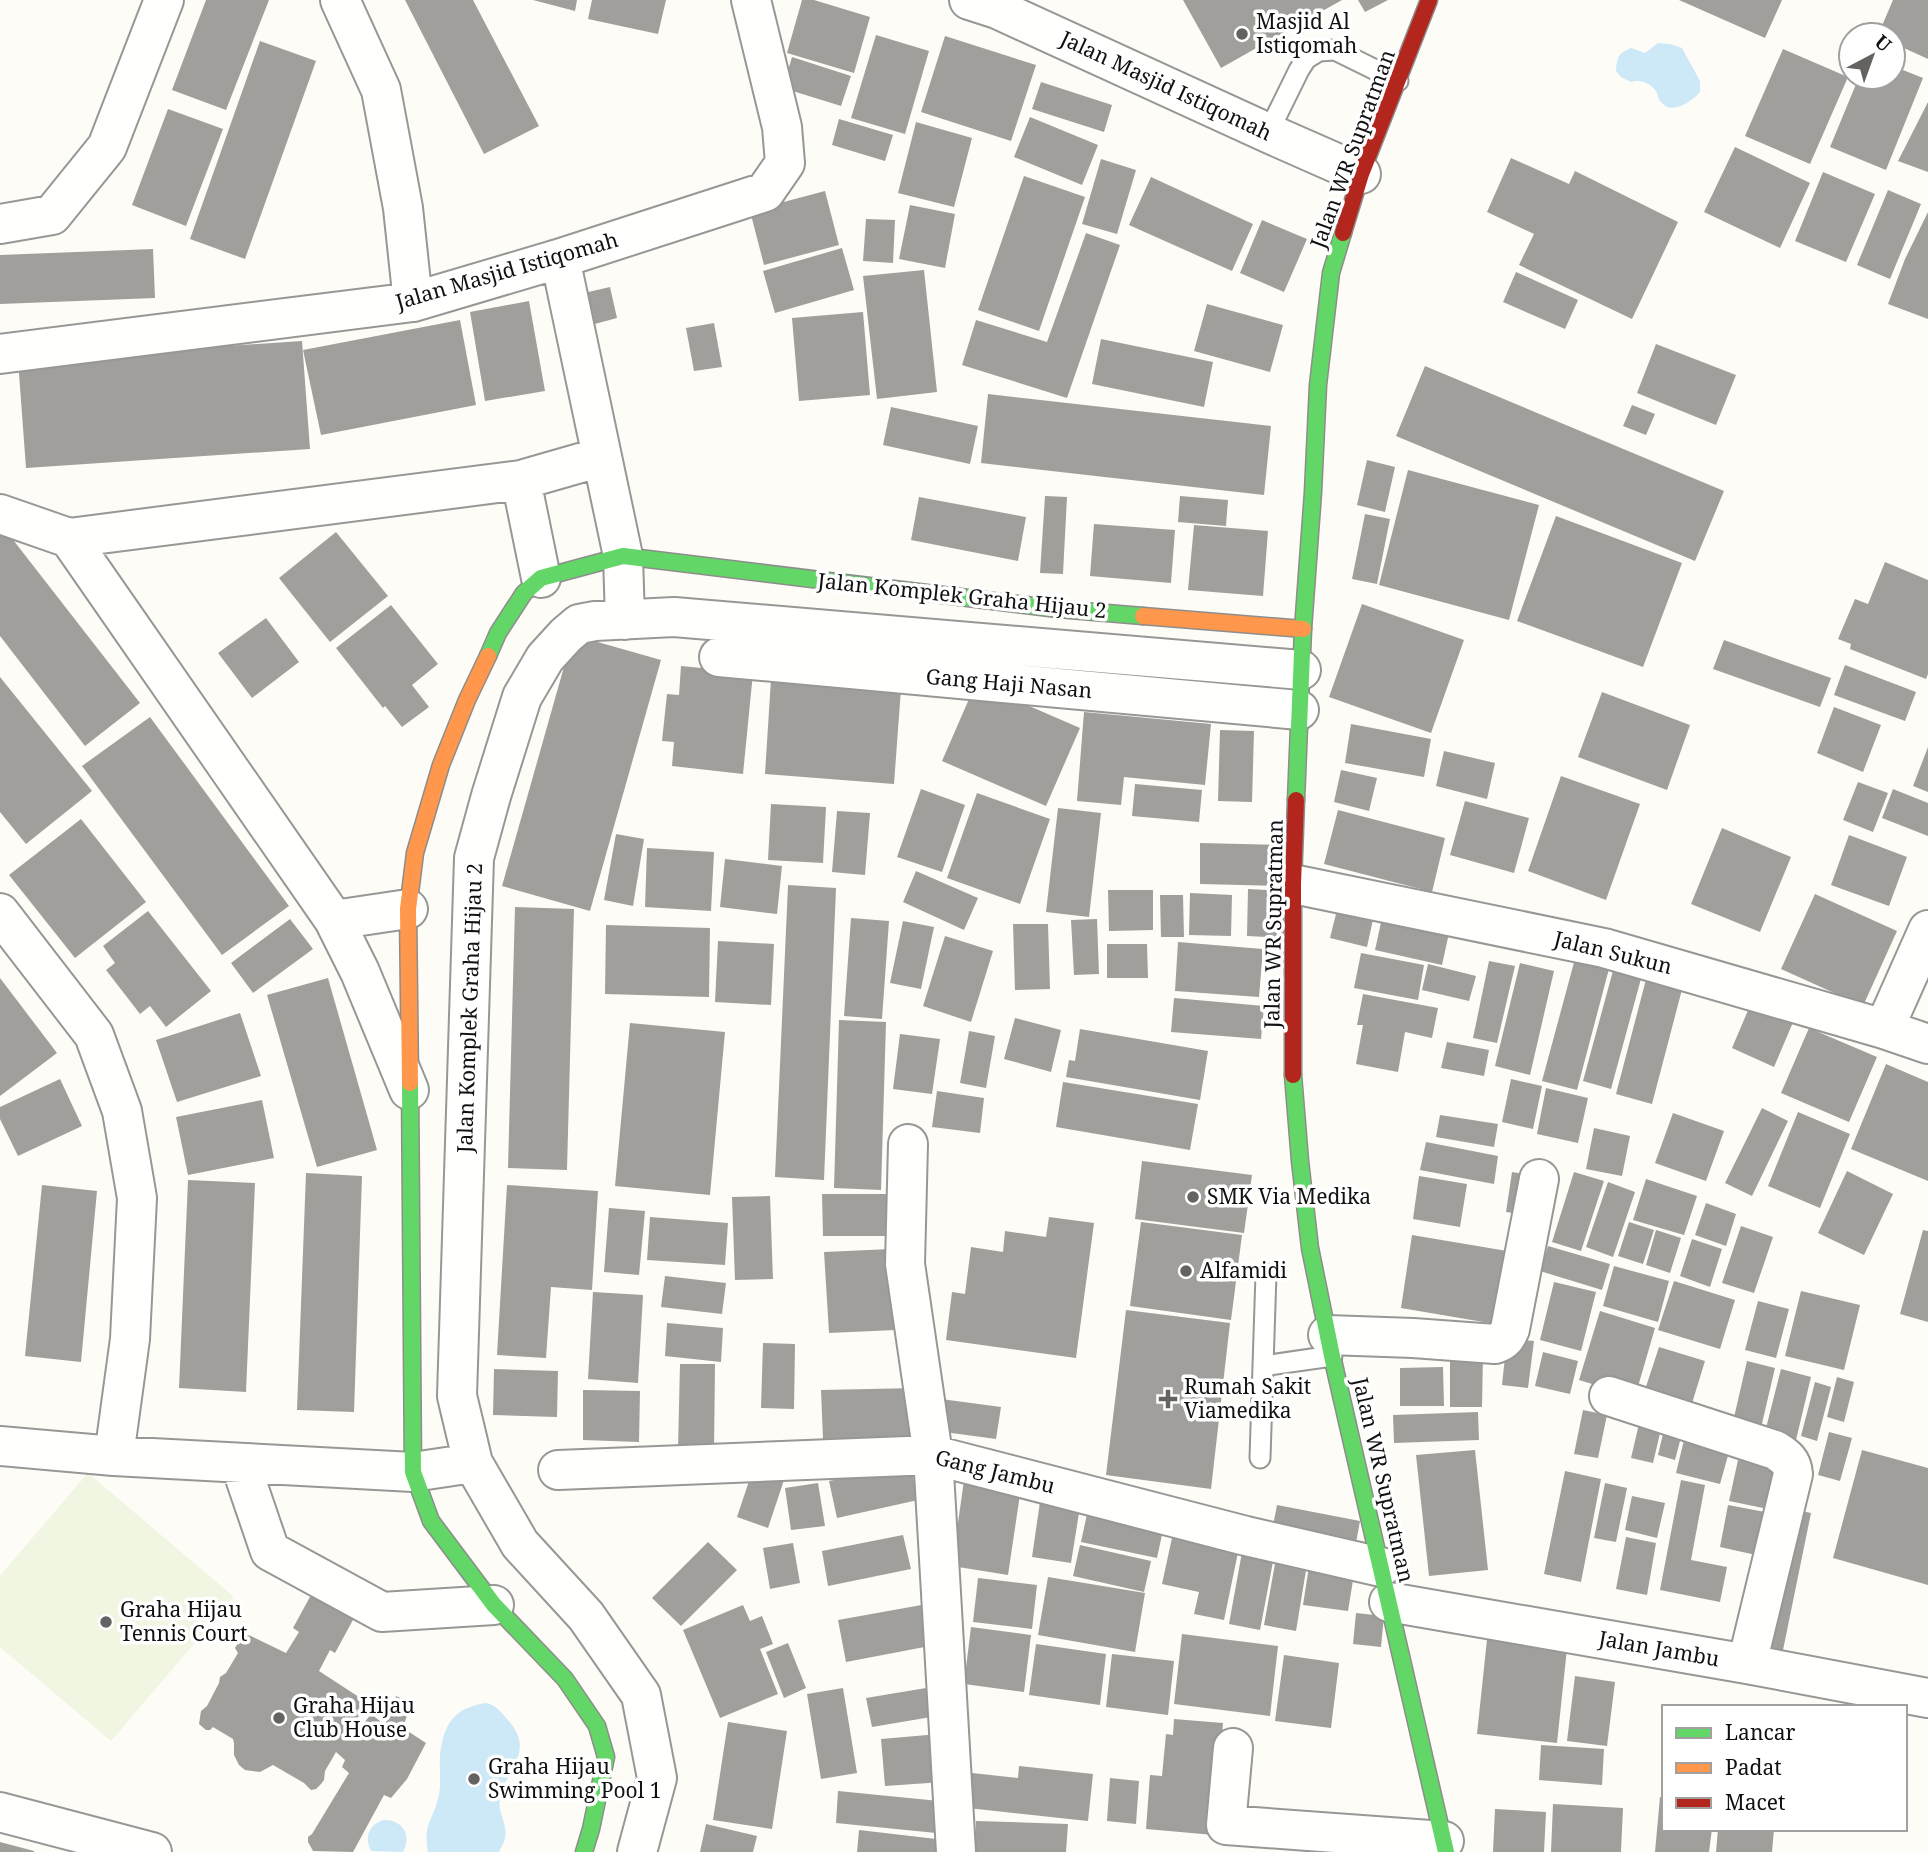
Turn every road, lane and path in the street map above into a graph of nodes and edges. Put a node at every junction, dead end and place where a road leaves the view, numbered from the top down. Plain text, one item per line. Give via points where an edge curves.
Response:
1 (164, 0) edge
2 (340, 0) edge
3 (751, 0) edge
4 (1429, 0) edge
5 (989, 3) edge
6 (1398, 81) junction
7 (1268, 133) junction
8 (1362, 174) junction
9 (0, 224) edge
10 (558, 259) junction
11 (413, 302) junction
12 (0, 354) edge
13 (601, 457) junction
14 (521, 480) junction
15 (0, 514) edge
16 (69, 538) junction
17 (623, 556) junction
18 (541, 578) junction
19 (625, 620) junction
20 (1303, 629) junction
21 (719, 657) dead end
22 (1301, 670) junction
23 (1299, 710) junction
24 (1293, 884) junction
25 (408, 909) junction
26 (0, 913) edge
27 (334, 919) junction
28 (1928, 930) edge
29 (1884, 1029) junction
30 (1928, 1044) edge
31 (409, 1090) junction
32 (908, 1144) dead end
33 (1539, 1179) dead end
34 (1266, 1274) dead end
35 (1330, 1346) junction
36 (1263, 1366) junction
37 (1609, 1396) dead end
38 (0, 1446) edge
39 (933, 1455) junction
40 (114, 1456) junction
41 (1260, 1458) dead end
42 (240, 1462) junction
43 (473, 1463) junction
44 (558, 1470) dead end
45 (414, 1472) junction
46 (1385, 1584) junction
47 (494, 1605) junction
48 (1747, 1664) junction
49 (1927, 1693) edge
50 (1233, 1748) dead end
51 (0, 1812) edge
52 (1445, 1847) edge
53 (152, 1852) edge
54 (584, 1852) edge
55 (637, 1852) edge
56 (956, 1852) edge

1 - 9 street via 107,147 52,215
2 - 11 street via 382,90 403,208
3 - 10 street, Jalan Masjid Istiqomah via 782,127 785,163 765,192
4 - 6 street, Jalan WR Supratman
5 - 7 street, Jalan Masjid Istiqomah
6 - 7 lane via 1335,50 1319,51 1299,70
6 - 8 street, Jalan WR Supratman
7 - 8 street, Jalan Masjid Istiqomah
8 - 20 street, Jalan WR Supratman via 1331,273 1318,385
10 - 11 street, Jalan Masjid Istiqomah
10 - 13 street
11 - 12 street, Jalan Masjid Istiqomah
13 - 14 street
13 - 17 street
14 - 16 street
14 - 18 street
15 - 16 street
16 - 27 street
17 - 18 street, Jalan Komplek Graha Hijau 2
17 - 19 street
17 - 20 street, Jalan Komplek Graha Hijau 2 via 1058,609
18 - 25 street via 524,593 498,633 467,700 441,765 415,853
19 - 22 street, Jalan Komplek Graha Hijau 2 via 674,617
19 - 43 street, Jalan Komplek Graha Hijau 2 via 579,624 545,658 523,697 474,858 457,1396
20 - 22 street, Jalan WR Supratman
21 - 23 street, Gang Haji Nasan
22 - 23 street, Jalan WR Supratman
23 - 24 street, Jalan WR Supratman
24 - 29 street, Jalan Sukun via 1604,948
24 - 35 street, Jalan WR Supratman via 1293,1076 1310,1248
25 - 27 street
25 - 31 street
26 - 40 street via 94,1035 122,1111 137,1198 130,1339
27 - 31 street
28 - 29 street
29 - 30 street, Jalan Sukun
31 - 45 street
32 - 39 street via 905,1264
33 - 35 street via 1510,1329 1502,1342 1413,1338
34 - 36 lane
35 - 36 lane
35 - 46 street, Jalan WR Supratman
36 - 41 lane
37 - 48 street via 1775,1450 1793,1466
38 - 40 street
39 - 44 street, Gang Jambu
39 - 46 street, Gang Jambu via 1246,1536
39 - 56 street
40 - 42 street
42 - 45 street
42 - 47 street via 270,1551 382,1612
43 - 45 street
43 - 55 street, Jalan Komplek Graha Hijau 2 via 520,1544 586,1616 641,1695 657,1778
45 - 47 street via 431,1521
46 - 48 street, Jalan Jambu
46 - 52 street, Jalan WR Supratman
47 - 54 street via 565,1679 597,1726 606,1757
48 - 49 street, Jalan Jambu
50 - 52 street via 1226,1825
51 - 53 street

